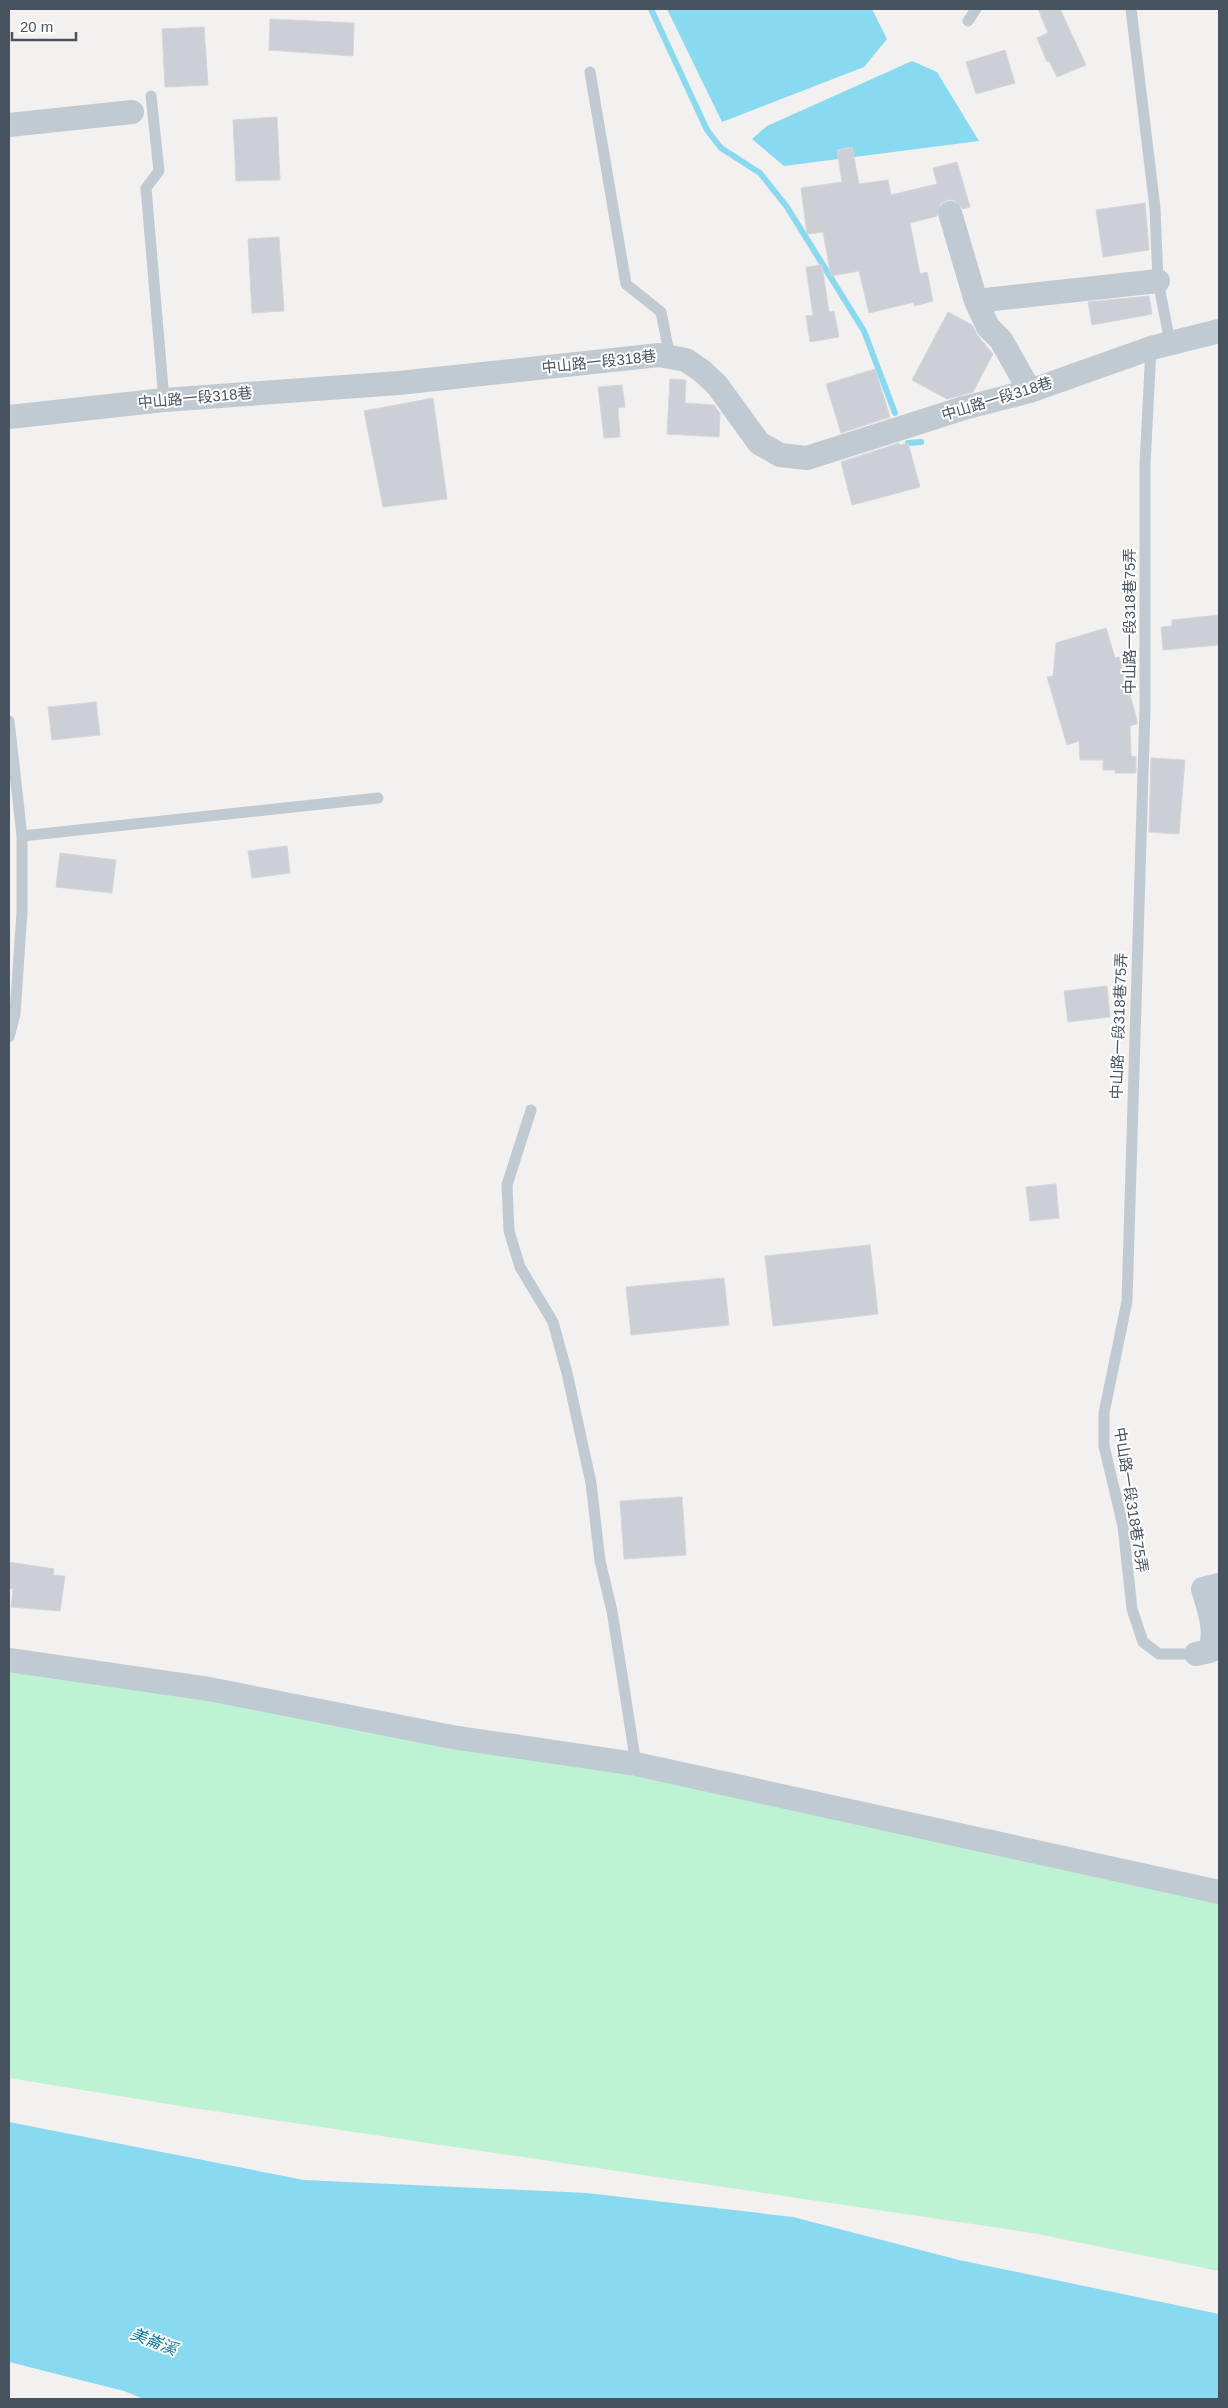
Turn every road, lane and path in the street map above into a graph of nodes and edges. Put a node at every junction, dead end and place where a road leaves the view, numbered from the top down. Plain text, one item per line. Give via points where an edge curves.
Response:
1 (976, 9) edge
2 (1131, 9) edge
3 (968, 20) dead end
4 (590, 72) dead end
5 (151, 96) dead end
6 (132, 112) dead end
7 (9, 125) edge
8 (950, 213) dead end
9 (1158, 281) junction
10 (976, 301) junction
11 (1219, 331) edge
12 (1160, 345) junction
13 (670, 357) junction
14 (1030, 391) junction
15 (164, 400) junction
16 (9, 417) edge
17 (9, 722) edge
18 (378, 798) dead end
19 (22, 836) junction
20 (9, 1037) edge
21 (531, 1110) dead end
22 (1219, 1586) edge
23 (1196, 1654) joint
24 (9, 1660) edge
25 (636, 1764) junction
26 (1219, 1892) edge

1 - 3 lane
2 - 9 lane, 中山路一段318巷75弄 via 1155,208
4 - 13 lane via 626,284 660,312
5 - 15 lane via 159,171 146,188
6 - 7 street
8 - 10 street
9 - 10 street
9 - 12 lane, 中山路一段318巷75弄
10 - 14 street via 988,327 1000,340
11 - 12 street, 中山路一段318巷
12 - 14 street, 中山路一段318巷
12 - 23 lane, 中山路一段318巷75弄 via 1145,465 1145,709 1127,1300 1104,1413 1104,1446 1123,1526 1132,1609 1143,1642 1159,1654
13 - 14 street, 中山路一段318巷 via 686,360 717,386 759,443 780,455 806,458 964,408
13 - 15 street, 中山路一段318巷 via 659,355 399,383
15 - 16 street, 中山路一段318巷
17 - 19 lane
18 - 19 lane
19 - 20 lane via 21,930 15,1014
21 - 25 lane via 507,1185 509,1231 520,1267 553,1322 567,1373 591,1483 600,1561 612,1611
22 - 23 street via 1203,1589 1214,1640 1210,1651
24 - 25 street via 209,1689 452,1737
25 - 26 street

